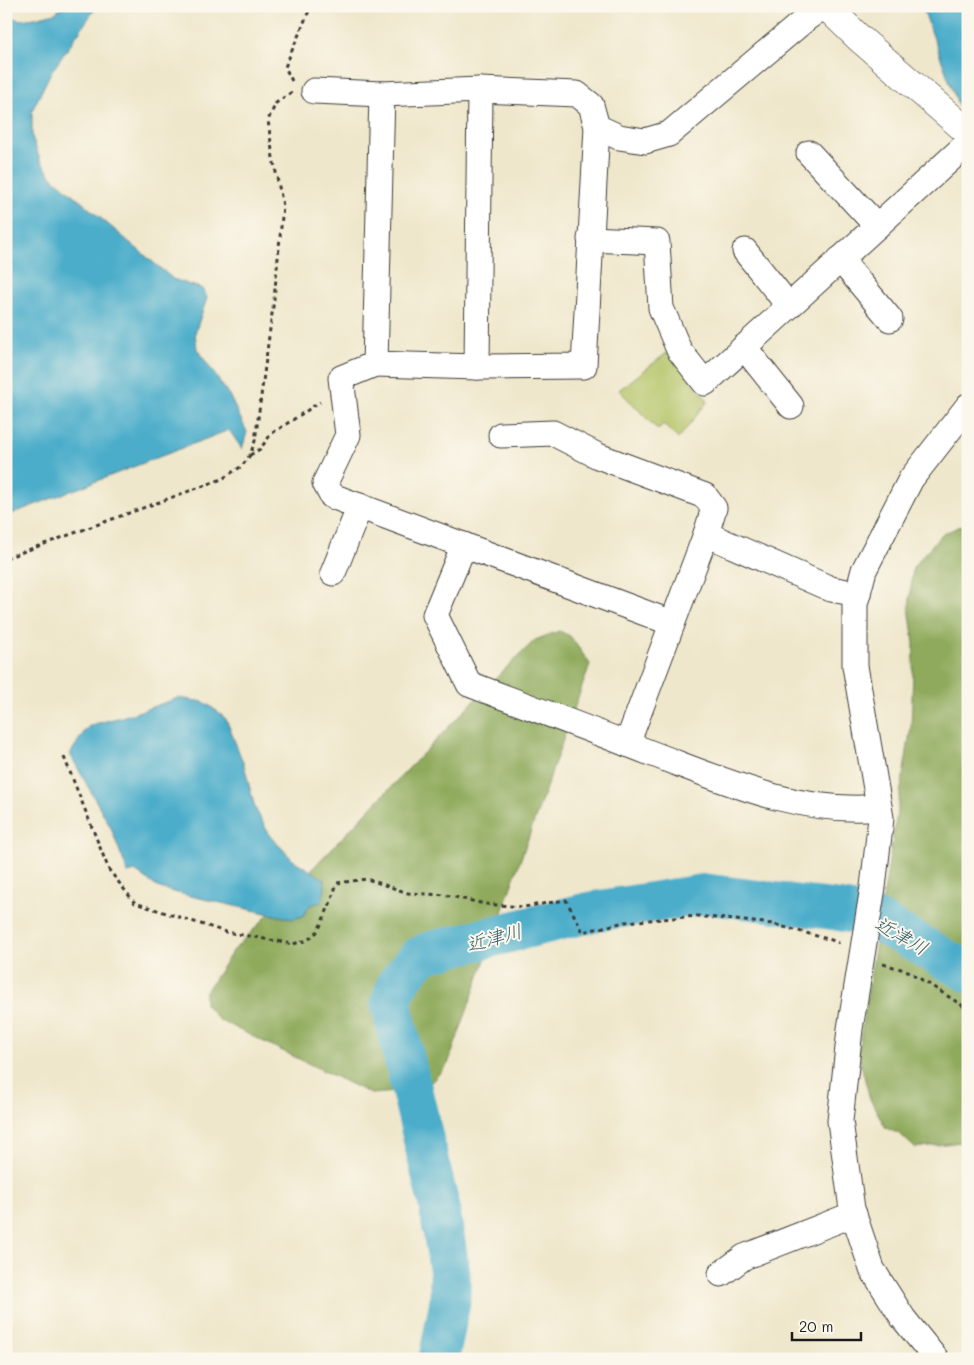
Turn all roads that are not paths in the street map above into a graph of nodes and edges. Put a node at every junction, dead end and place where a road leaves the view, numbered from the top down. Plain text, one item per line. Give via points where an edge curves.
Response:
1 (825, 6) edge
2 (480, 90) junction
3 (314, 91) dead end
4 (382, 94) junction
5 (597, 126) junction
6 (968, 132) edge
7 (968, 142) edge
8 (809, 153) dead end
9 (876, 226) junction
10 (590, 239) junction
11 (745, 250) dead end
12 (840, 259) junction
13 (789, 306) junction
14 (890, 319) dead end
15 (744, 346) junction
16 (374, 364) junction
17 (477, 367) junction
18 (791, 406) dead end
19 (968, 406) edge
20 (501, 435) dead end
21 (360, 506) junction
22 (706, 534) junction
23 (464, 545) junction
24 (333, 574) dead end
25 (858, 594) junction
26 (672, 623) junction
27 (627, 744) junction
28 (879, 807) junction
29 (854, 1214) junction
30 (721, 1274) dead end
31 (936, 1359) edge

1 - 5 street via 669,134 645,141 619,137
1 - 6 street
2 - 4 street
2 - 5 street via 577,94 591,105
2 - 17 street
3 - 4 street
4 - 16 street
5 - 10 street
7 - 9 street
8 - 9 street
9 - 12 street
10 - 15 street via 657,242 661,308 679,350 705,382
10 - 17 street via 584,366
11 - 13 street
12 - 13 street
12 - 14 street
13 - 15 street
15 - 18 street
16 - 17 street
16 - 21 street via 342,378 348,435 325,483 332,496
19 - 25 street via 911,479 864,570
20 - 22 street via 553,433 598,456 705,496 714,508
21 - 23 street
21 - 24 street
22 - 25 street via 831,589
22 - 26 street
23 - 26 street
23 - 27 street via 435,615 469,684
25 - 28 street via 855,604 855,666
26 - 27 street
27 - 28 street via 755,792 828,808 854,810
28 - 29 street via 881,818 873,886 850,1029 840,1121
29 - 30 street via 744,1257
29 - 31 street via 872,1270 903,1318

